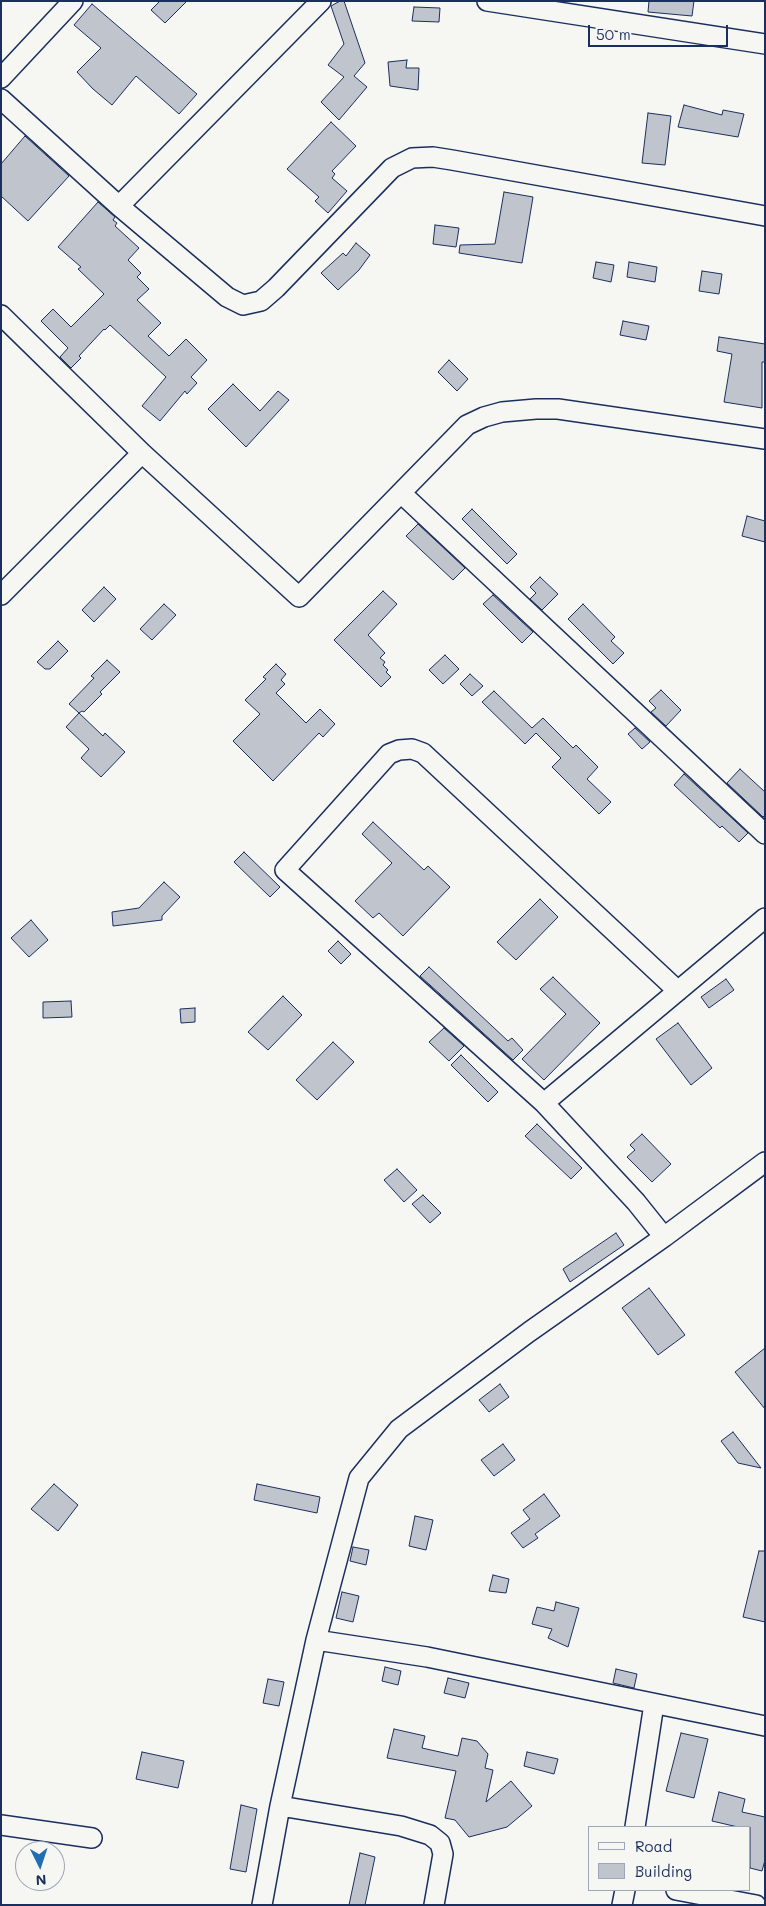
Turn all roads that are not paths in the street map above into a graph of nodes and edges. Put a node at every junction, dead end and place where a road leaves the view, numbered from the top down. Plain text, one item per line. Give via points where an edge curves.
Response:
1 (73, 1) edge
2 (321, 1) edge
3 (487, 1) edge
4 (765, 44) edge
5 (1, 78) edge
6 (1, 99) edge
7 (119, 206) junction
8 (765, 216) edge
9 (1, 315) edge
10 (765, 438) edge
11 (142, 454) junction
12 (401, 493) junction
13 (1, 595) edge
14 (765, 834) edge
15 (765, 918) edge
16 (678, 991) junction
17 (544, 1103) junction
18 (765, 1162) edge
19 (664, 1237) junction
20 (316, 1640) junction
21 (654, 1704) junction
22 (765, 1726) edge
23 (280, 1806) junction
24 (1, 1825) edge
25 (635, 1826) edge
26 (92, 1838) dead end
27 (625, 1891) edge
28 (681, 1891) edge
29 (262, 1905) edge
30 (434, 1905) edge
31 (622, 1905) edge
32 (756, 1905) edge

1 - 5 street
2 - 7 street
3 - 4 street
6 - 7 street
7 - 8 street via 227,297 243,306 261,301 276,288 392,168 412,158 439,158
9 - 11 street
10 - 12 street via 558,410 502,412 467,425
11 - 12 street via 299,597
11 - 13 street
12 - 14 street
15 - 16 street
16 - 17 street
16 - 17 street via 423,753 412,749 389,754 285,870
17 - 19 street
18 - 19 street
19 - 20 street via 521,1338 399,1430 359,1478
20 - 21 street via 427,1657
20 - 23 street
21 - 22 street
21 - 25 street
23 - 29 street
23 - 30 street via 401,1826 430,1835 440,1843 443,1854
24 - 26 street
27 - 31 street
28 - 32 street

